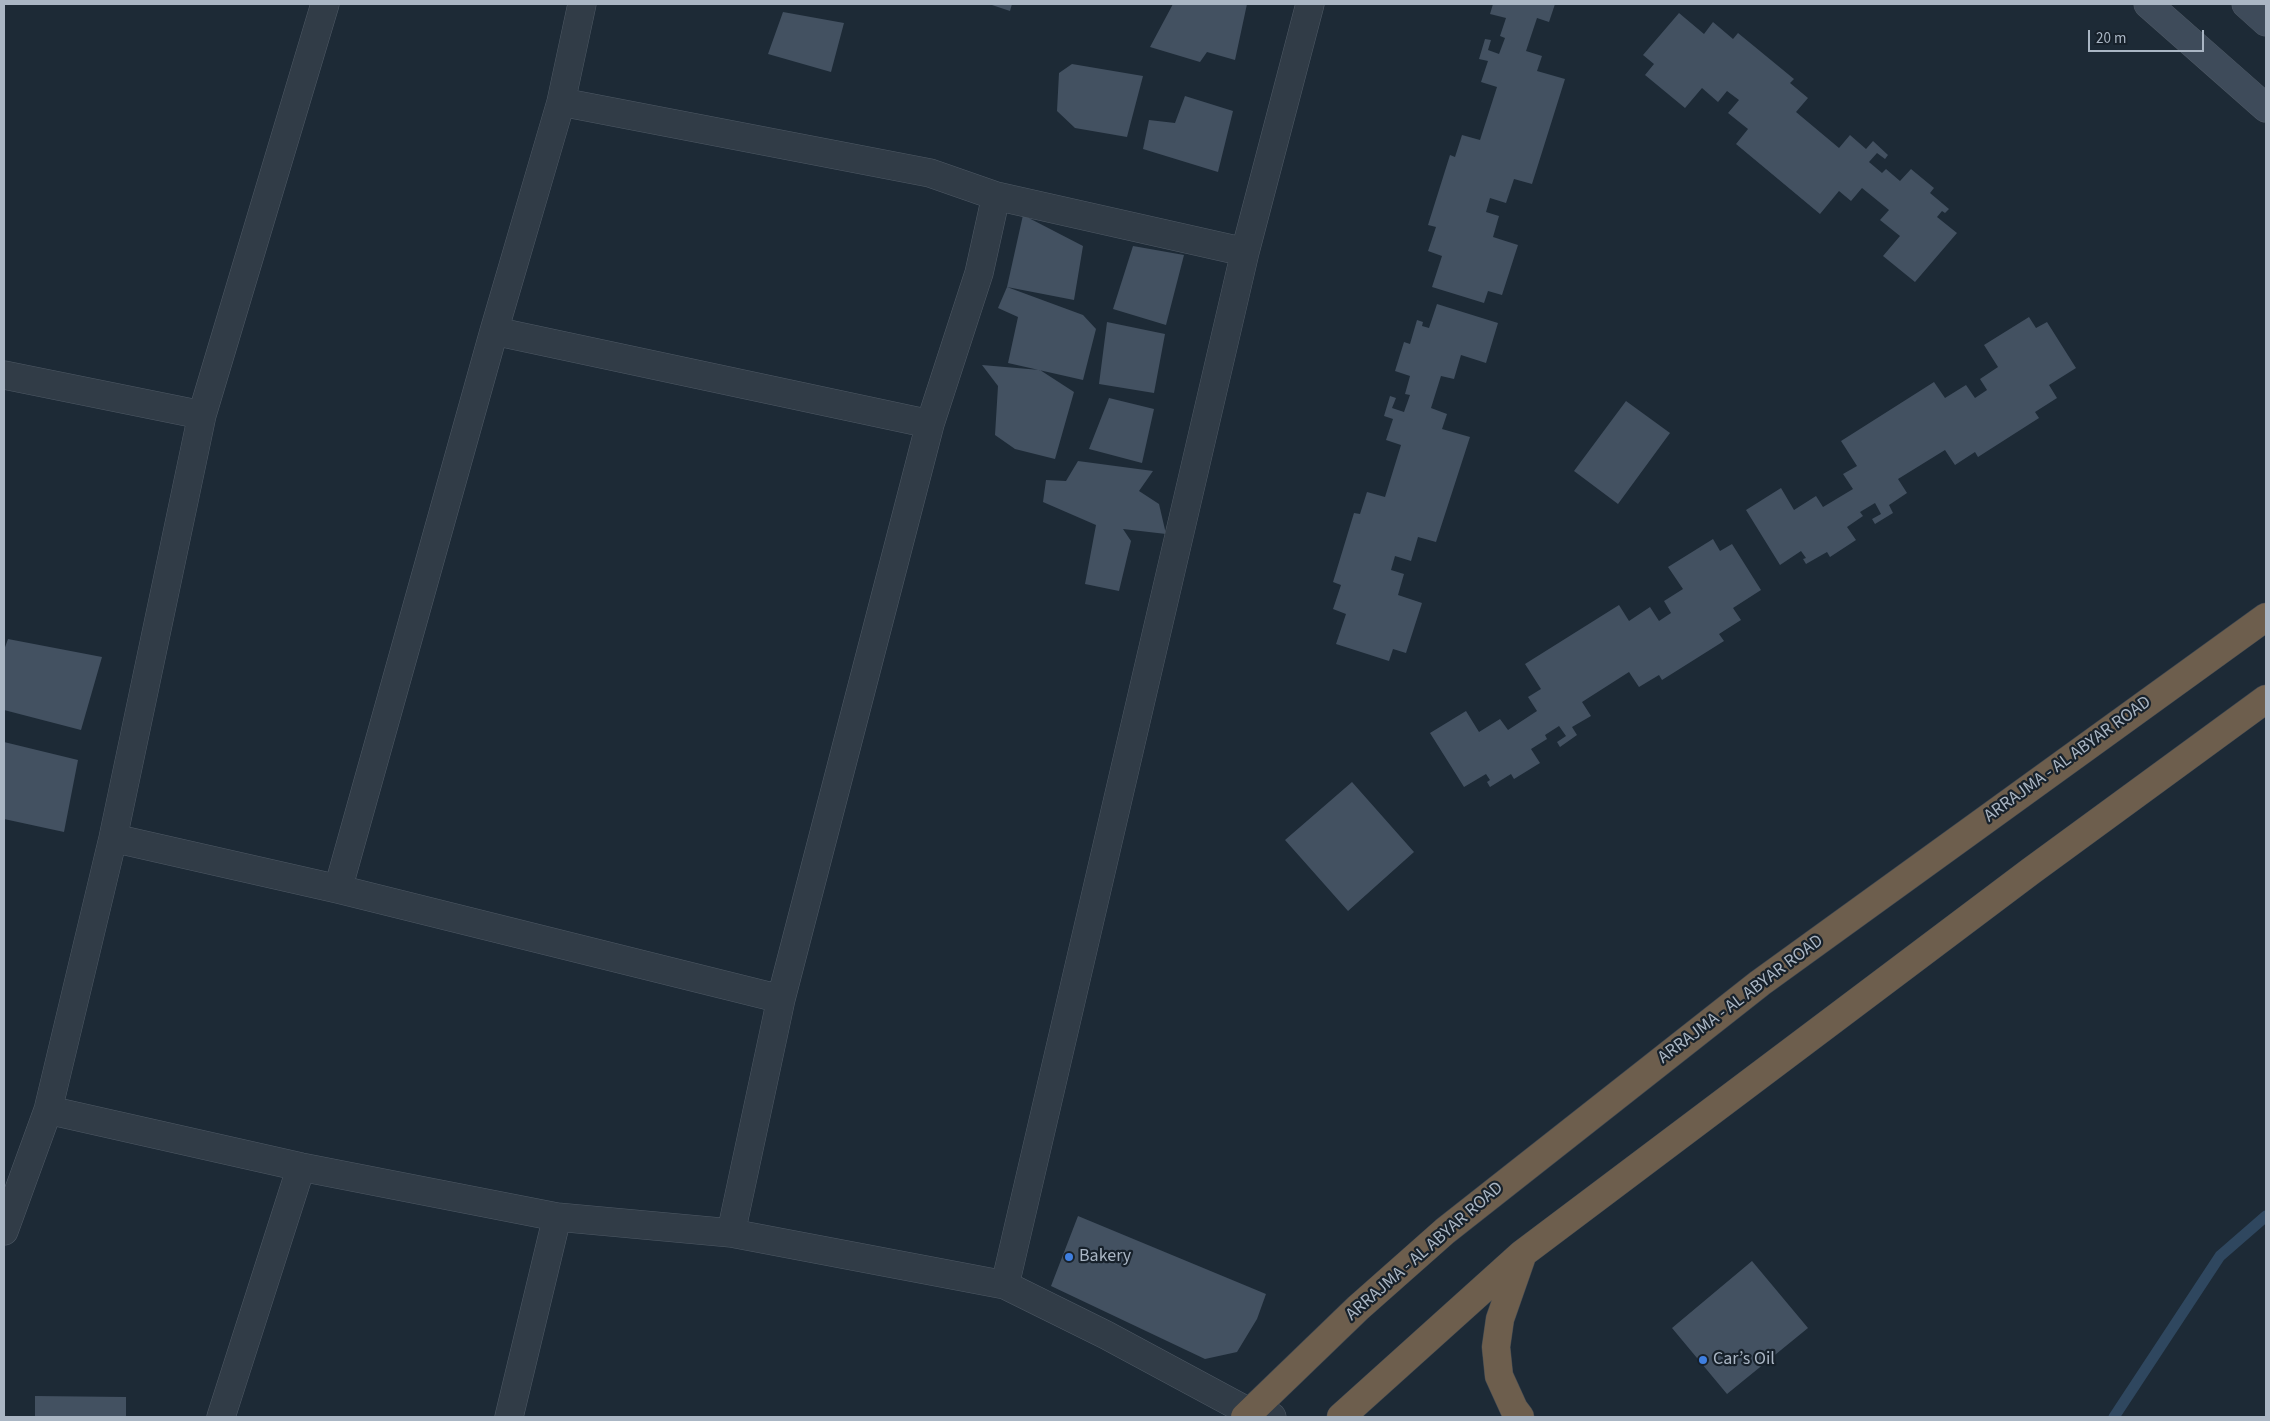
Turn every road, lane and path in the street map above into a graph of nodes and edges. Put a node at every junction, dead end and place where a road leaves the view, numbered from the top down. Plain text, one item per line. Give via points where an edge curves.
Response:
1 (325, 4) edge
2 (582, 4) edge
3 (1310, 4) edge
4 (2148, 4) edge
5 (2246, 4) edge
6 (2266, 22) edge
7 (561, 102) junction
8 (2266, 108) edge
9 (996, 196) junction
10 (1245, 252) junction
11 (494, 331) junction
12 (4, 375) edge
13 (202, 416) junction
14 (930, 424) junction
15 (2266, 617) edge
16 (2266, 699) edge
17 (113, 838) junction
18 (338, 889) junction
19 (781, 999) junction
20 (48, 1110) junction
21 (301, 1167) junction
22 (557, 1217) junction
23 (4, 1231) edge
24 (731, 1233) junction
25 (1522, 1254) junction
26 (1005, 1285) junction
27 (1256, 1415) edge
28 (221, 1417) edge
29 (509, 1417) edge
30 (1341, 1417) edge
31 (1520, 1417) edge

1 - 13 street
2 - 7 street
3 - 10 street
4 - 8 street
5 - 6 street
7 - 9 street via 930,173
7 - 11 street
9 - 10 street
9 - 14 street via 979,273
10 - 26 street
11 - 14 street
11 - 18 street
12 - 13 street
13 - 17 street
14 - 19 street
15 - 27 highway, ARRAJMA - AL ABYAR ROAD via 1729,1007 1444,1230 1358,1308
16 - 25 highway via 2031,871
17 - 18 street
17 - 20 street
18 - 19 street
19 - 24 street
20 - 21 street
20 - 23 street
21 - 22 street
21 - 28 street
22 - 24 street
22 - 29 street
24 - 26 street
25 - 30 highway
25 - 31 highway via 1500,1319 1496,1347 1499,1376
26 - 27 street

